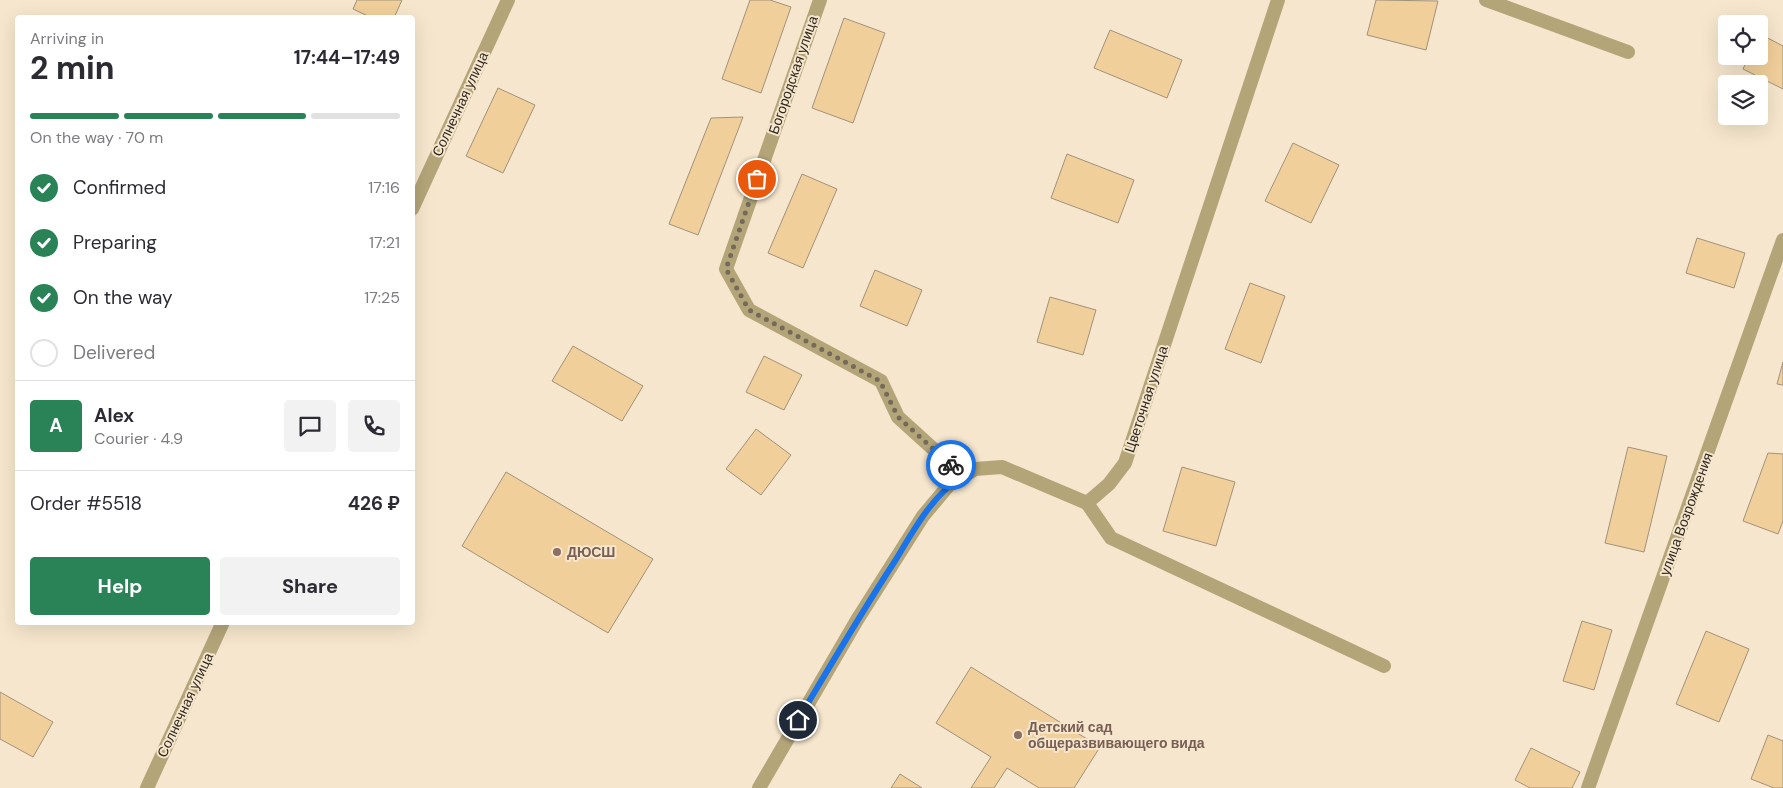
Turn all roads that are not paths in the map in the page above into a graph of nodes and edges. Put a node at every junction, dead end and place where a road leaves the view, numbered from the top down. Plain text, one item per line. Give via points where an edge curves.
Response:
1 (508, 0) edge
2 (820, 0) edge
3 (1278, 0) edge
4 (1486, 0) edge
5 (1628, 52) dead end
6 (415, 202) edge
7 (1783, 240) edge
8 (963, 476) junction
9 (1087, 503) junction
10 (222, 625) edge
11 (1384, 666) dead end
12 (147, 788) edge
13 (759, 788) edge
14 (1588, 788) edge

1 - 6 street, Солнечная улица
2 - 8 street, Богородская улица via 726,269 749,310 880,381 898,417
3 - 9 street, Цветочная улица via 1125,463
4 - 5 street
7 - 14 street, улица Возрождения
8 - 9 street via 975,469 1002,467
8 - 13 street via 949,485 923,516 852,628
9 - 11 street via 1111,538
10 - 12 street, Солнечная улица

